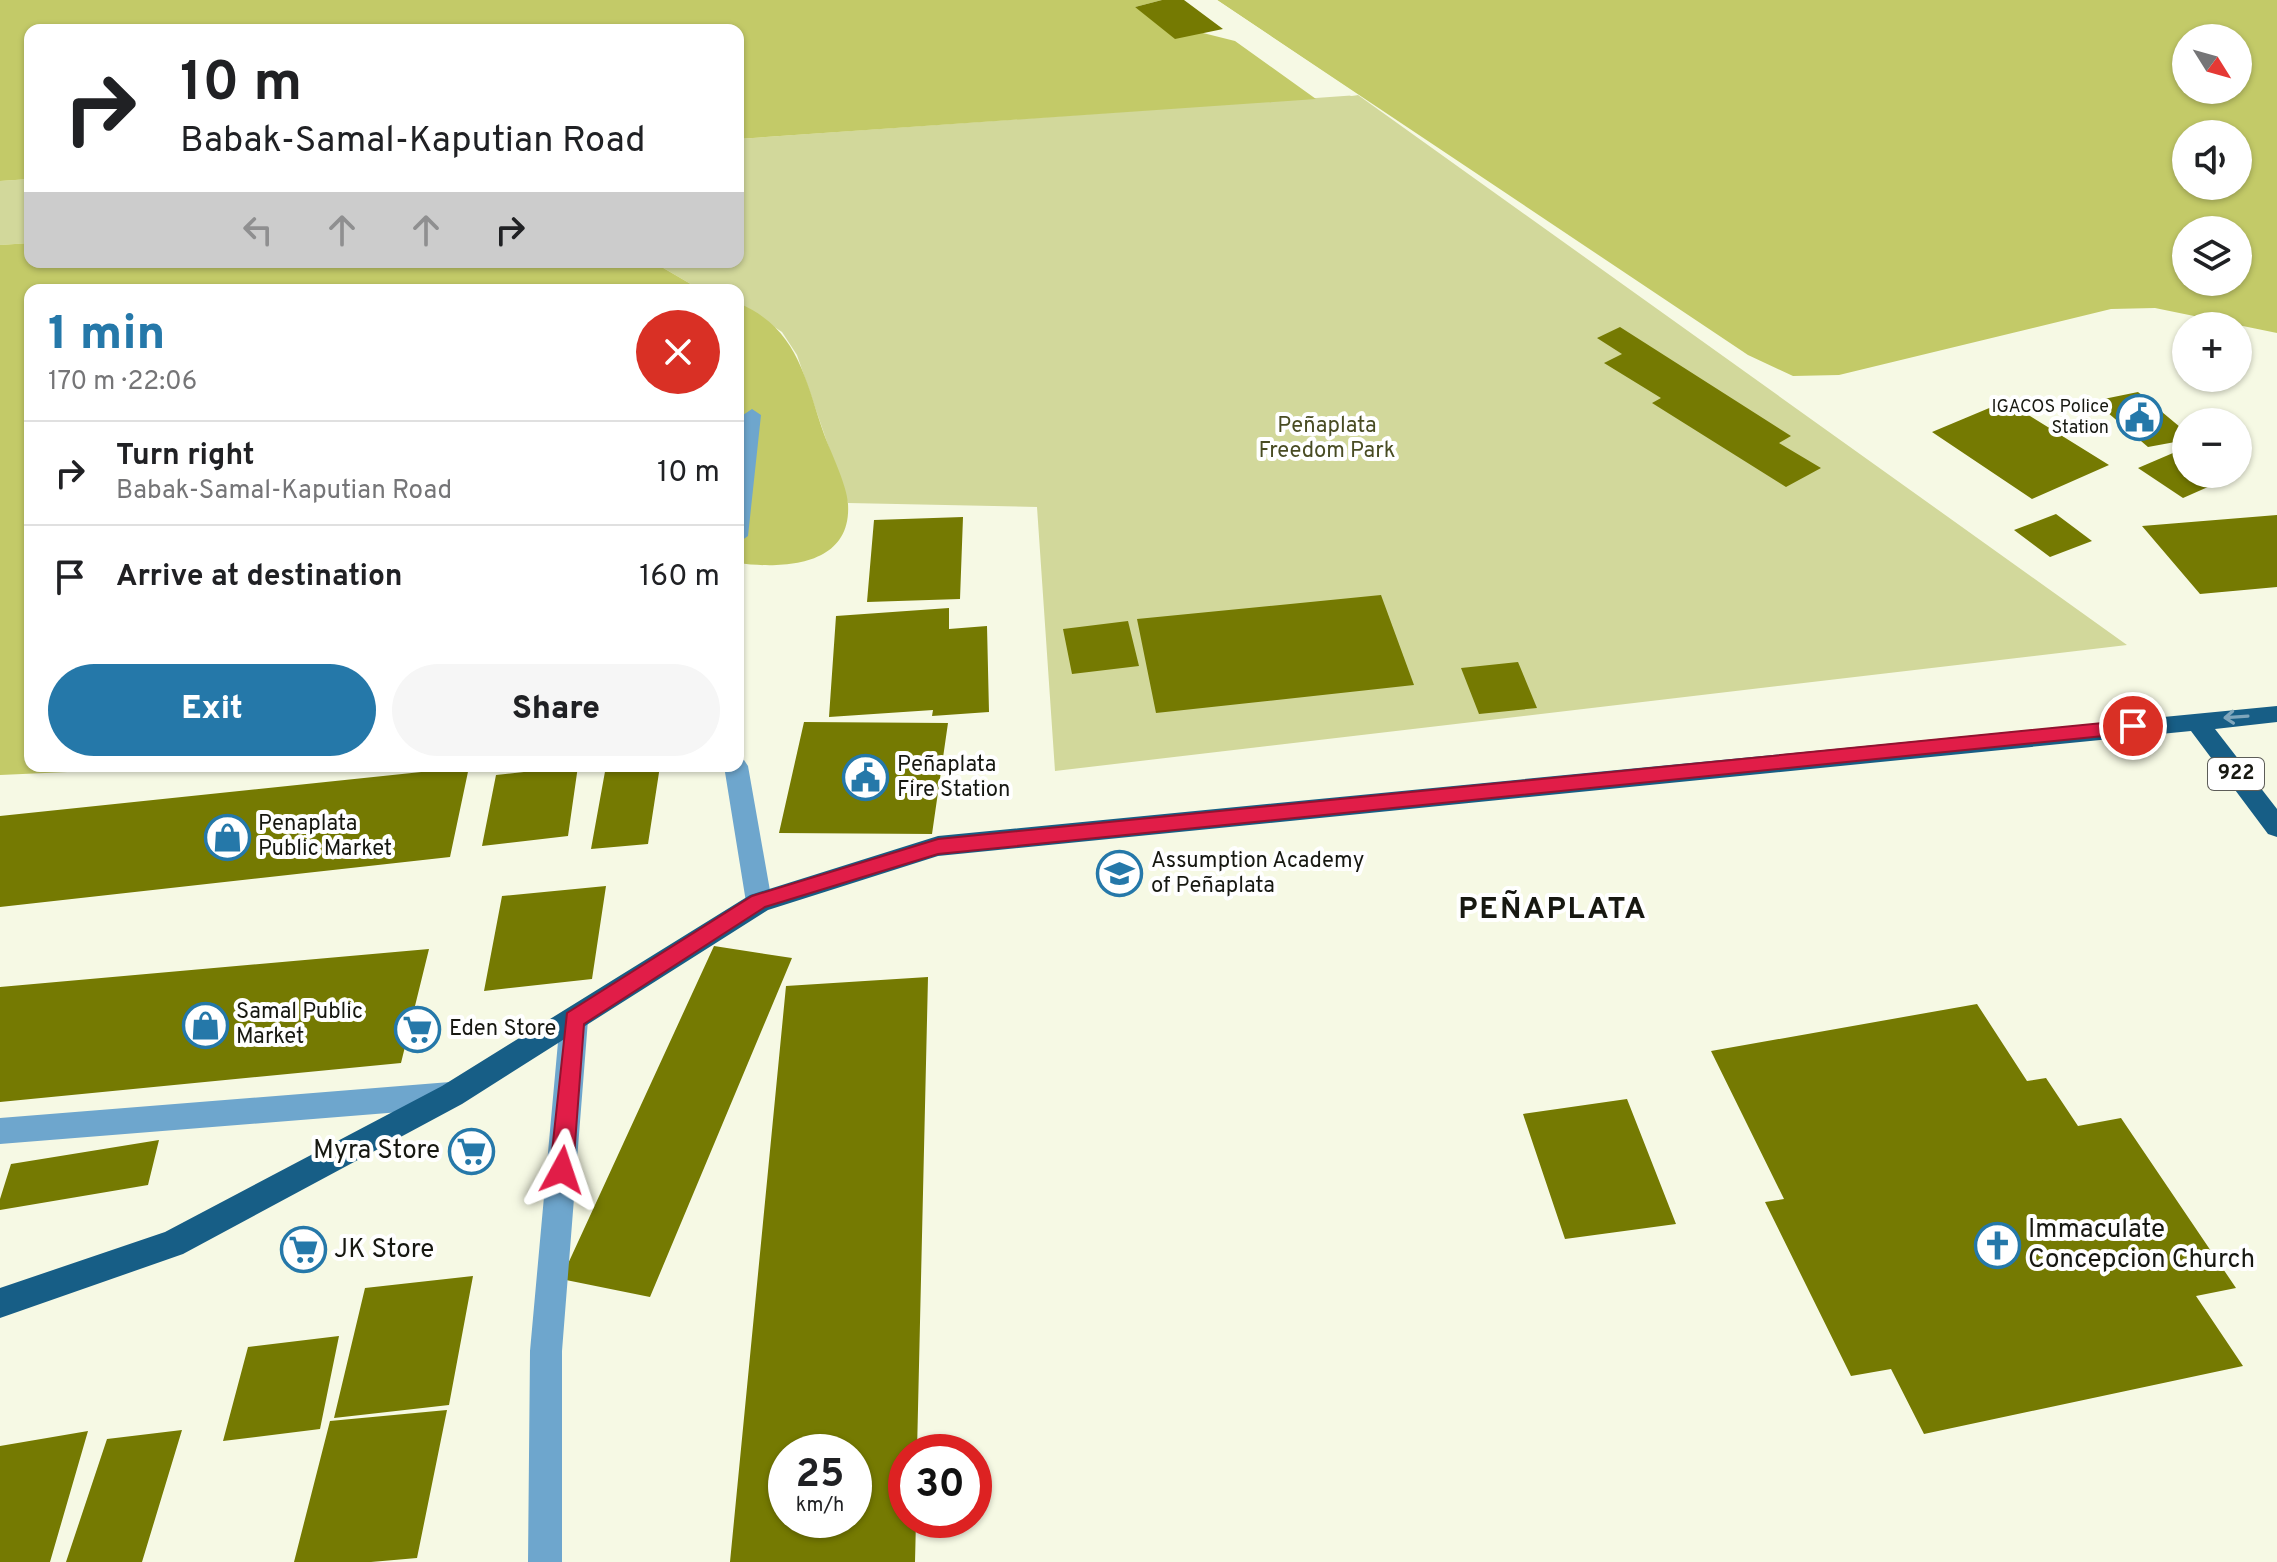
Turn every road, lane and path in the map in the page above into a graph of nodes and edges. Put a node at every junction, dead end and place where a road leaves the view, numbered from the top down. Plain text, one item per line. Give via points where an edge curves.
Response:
1 (752, 415) dead end
2 (744, 488) edge
3 (2277, 714) edge
4 (2196, 720) junction
5 (737, 772) edge
6 (2277, 827) edge
7 (759, 902) junction
8 (574, 1020) junction
9 (452, 1095) junction
10 (0, 1131) edge
11 (0, 1303) edge
12 (545, 1562) edge

1 - 2 street
3 -> 4 main road
4 - 6 main road, 922
4 - 7 main road via 938,846
5 - 7 street
7 - 8 main road
8 - 9 main road
8 - 12 street via 546,1351
9 - 10 street
9 - 11 main road via 172,1244

